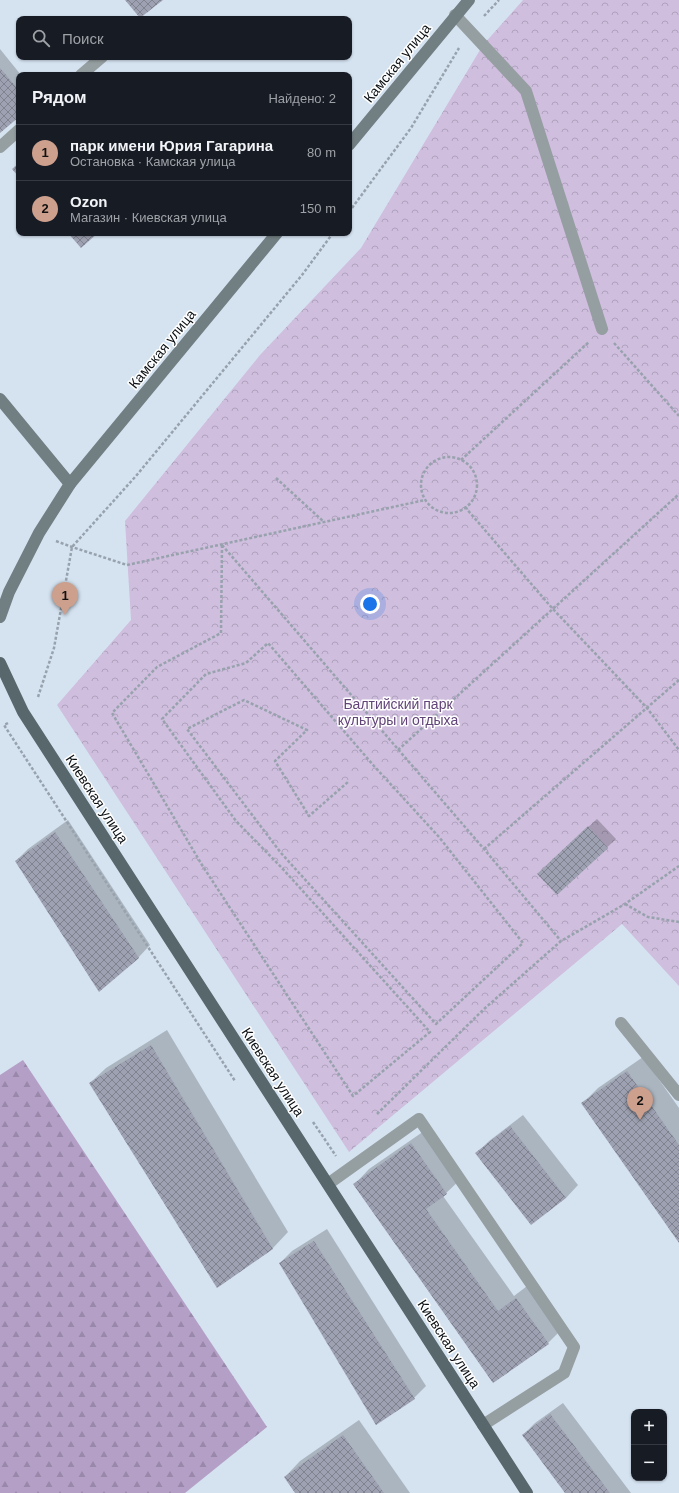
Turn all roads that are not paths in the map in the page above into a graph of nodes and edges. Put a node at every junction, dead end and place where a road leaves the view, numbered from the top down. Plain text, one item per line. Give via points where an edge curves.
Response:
1 (469, 0) edge
2 (455, 15) junction
3 (98, 60) edge
4 (84, 72) edge
5 (16, 133) edge
6 (352, 141) edge
7 (0, 147) edge
8 (275, 236) edge
9 (602, 329) road end
10 (0, 398) edge
11 (70, 484) junction
12 (0, 617) edge
13 (0, 663) edge
14 (621, 1024) dead end
15 (679, 1094) edge
16 (328, 1184) junction
17 (483, 1425) junction
18 (527, 1493) edge

1 - 2 main road, Камская улица
2 - 6 main road, Камская улица
2 - 9 street via 526,91
3 - 4 street
5 - 7 street
8 - 11 main road, Камская улица
10 - 11 main road
11 - 12 main road, Камская улица via 39,533 9,592
13 - 16 main road, Киевская улица via 23,712
14 - 15 street
16 - 17 main road, Киевская улица
16 - 17 street via 419,1119 574,1347 564,1373
17 - 18 main road, Киевская улица

